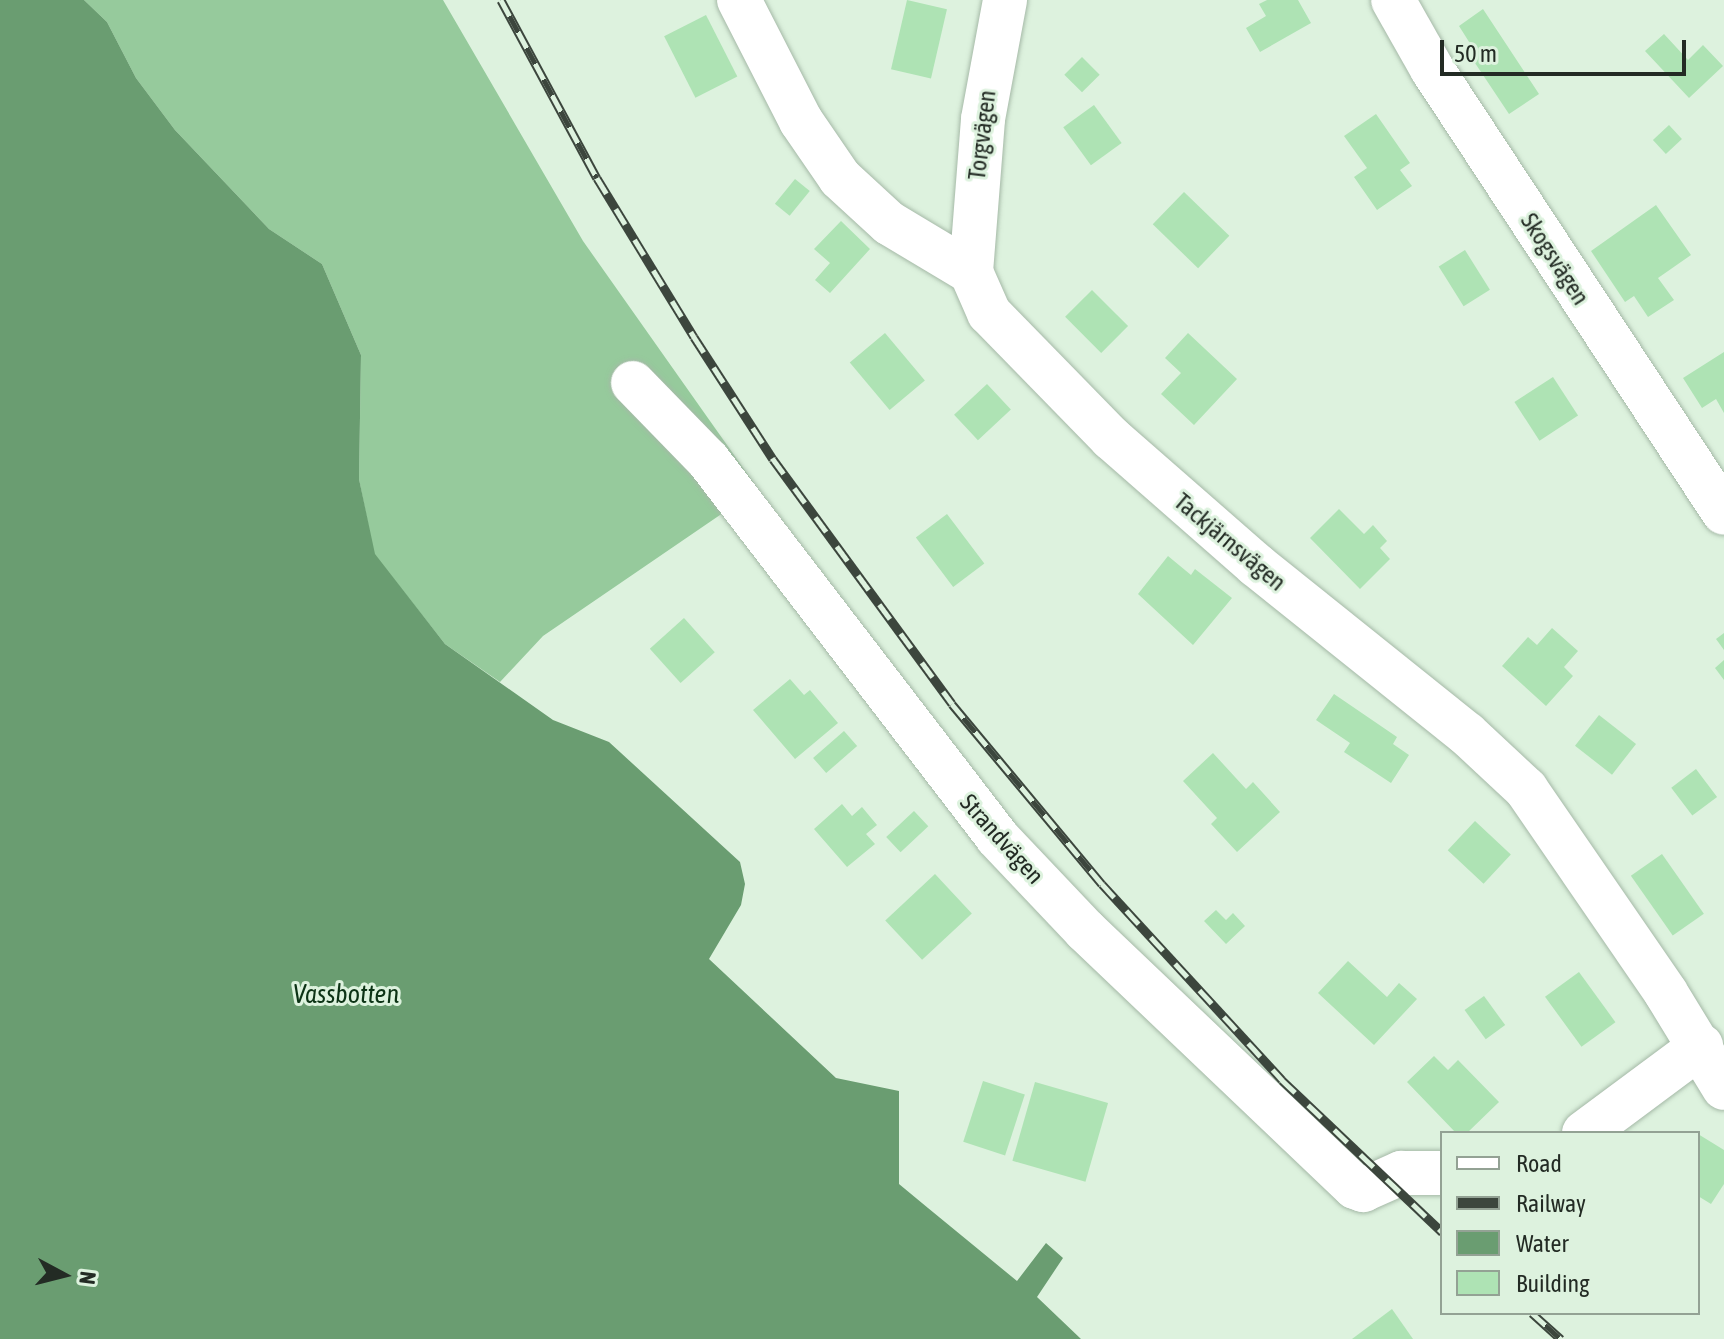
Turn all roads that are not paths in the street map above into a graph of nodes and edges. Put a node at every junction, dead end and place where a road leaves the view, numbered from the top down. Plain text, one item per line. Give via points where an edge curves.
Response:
1 (739, 0) edge
2 (1005, 0) edge
3 (1393, 0) edge
4 (971, 272) junction
5 (633, 383) dead end
6 (1724, 513) edge
7 (1701, 1046) junction
8 (1724, 1088) edge
9 (1587, 1131) edge
10 (1440, 1173) edge

1 - 4 street via 801,121 840,178 889,223
2 - 4 street, Torgvägen via 983,119
3 - 6 street, Skogsvägen via 1432,69
4 - 7 street, Tackjärnsvägen via 989,313 1111,438 1526,789
5 - 10 street, Strandvägen via 708,460 979,814 1085,930 1355,1187 1363,1190 1401,1173
7 - 8 street, Tackjärnsvägen
7 - 9 street

